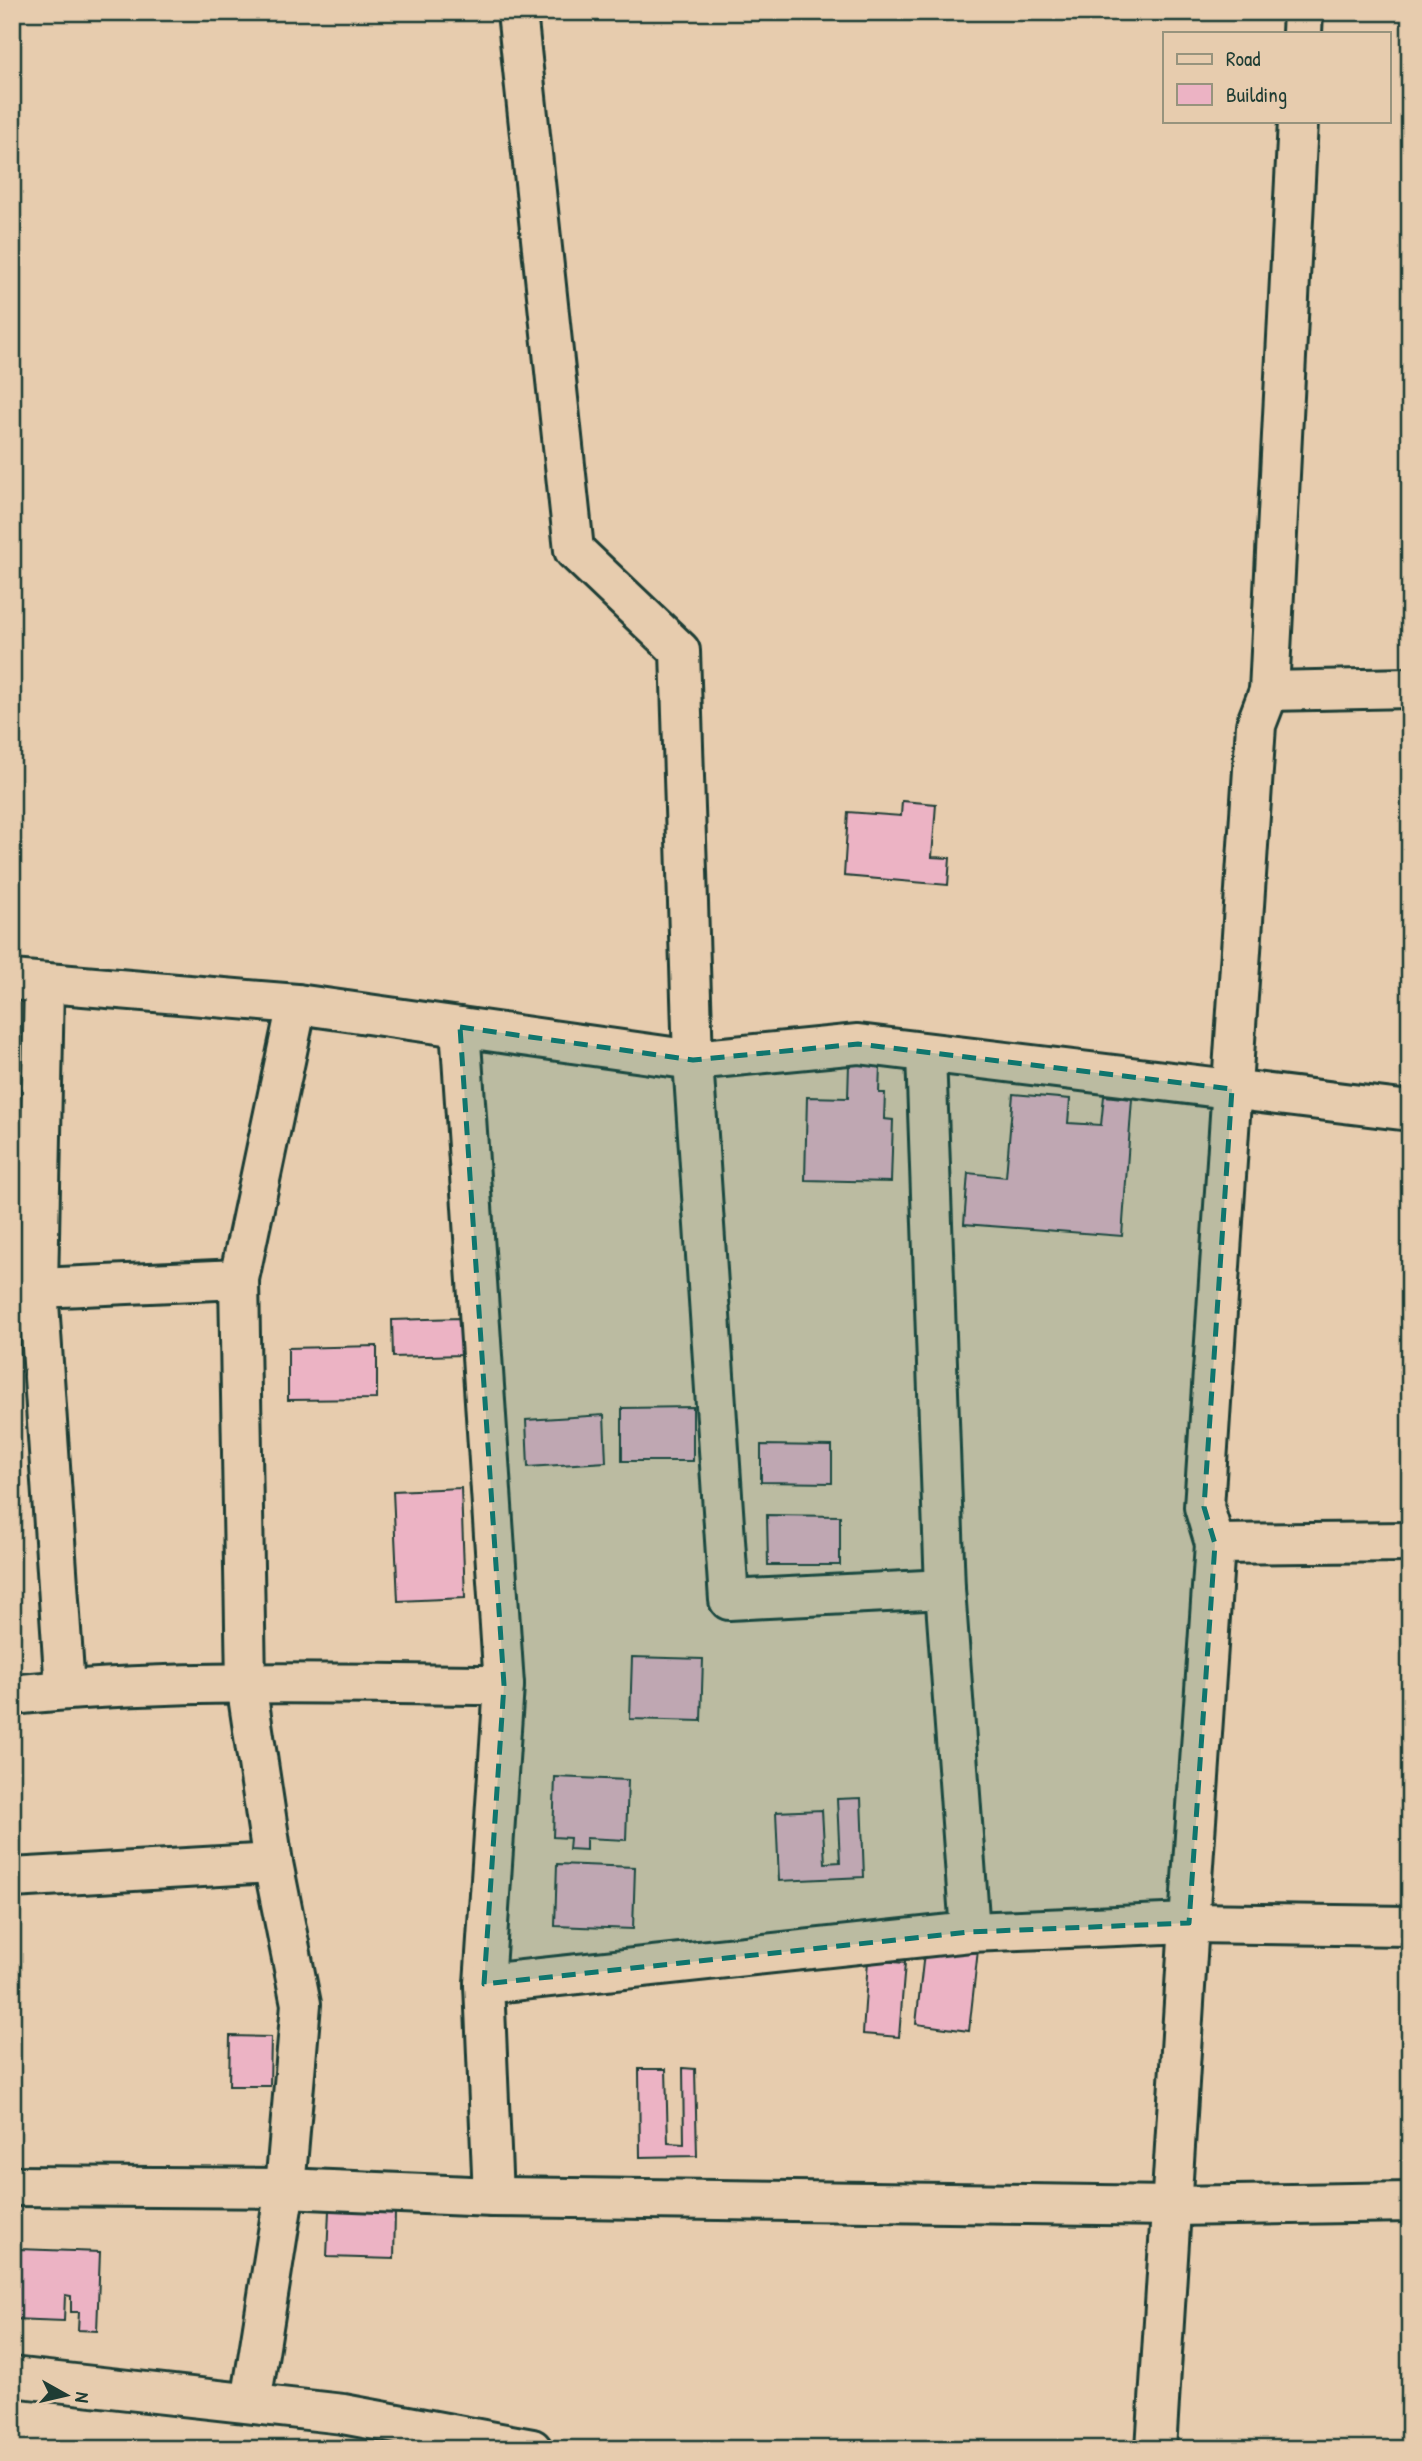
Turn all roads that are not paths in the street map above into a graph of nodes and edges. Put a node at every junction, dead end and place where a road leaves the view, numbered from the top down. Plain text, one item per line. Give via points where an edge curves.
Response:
1 (517, 12) edge
2 (1303, 12) edge
3 (1302, 32) edge
4 (1298, 122) edge
5 (1410, 688) edge
6 (1269, 691) junction
7 (28, 982) edge
8 (297, 1004) junction
9 (460, 1027) junction
10 (926, 1054) junction
11 (693, 1060) junction
12 (1233, 1089) junction
13 (1410, 1111) edge
14 (239, 1279) junction
15 (38, 1288) junction
16 (1410, 1542) edge
17 (1215, 1544) junction
18 (945, 1589) junction
19 (246, 1683) junction
20 (504, 1685) junction
21 (65, 1689) junction
22 (12, 1695) edge
23 (274, 1863) junction
24 (12, 1878) edge
25 (1189, 1923) junction
26 (1410, 1926) edge
27 (970, 1932) junction
28 (484, 1984) junction
29 (12, 2186) edge
30 (285, 2188) junction
31 (494, 2197) junction
32 (1410, 2202) edge
33 (1172, 2206) junction
34 (12, 2376) edge
35 (251, 2403) junction
36 (532, 2449) edge
37 (1156, 2449) edge

1 - 11 street via 574,550 680,651
2 - 3 street
4 - 6 street
5 - 6 street
6 - 12 street via 1256,725
7 - 8 street
7 - 15 street
8 - 9 street
8 - 14 street
9 - 11 street
9 - 20 street
10 - 11 street via 858,1044
10 - 12 street
10 - 18 street
11 - 18 street via 729,1600
12 - 13 street
12 - 17 street via 1204,1507
14 - 15 street
14 - 19 street
15 - 21 street
16 - 17 street
17 - 25 street
18 - 27 street
19 - 20 street
19 - 21 street
19 - 23 street
20 - 28 street
21 - 22 street
23 - 24 street
23 - 30 street via 301,2004
25 - 26 street
25 - 27 street
25 - 33 street
27 - 28 street
28 - 31 street
29 - 30 street
30 - 31 street
30 - 35 street
31 - 33 street
32 - 33 street
33 - 37 street
34 - 35 street
35 - 36 street via 342,2414

